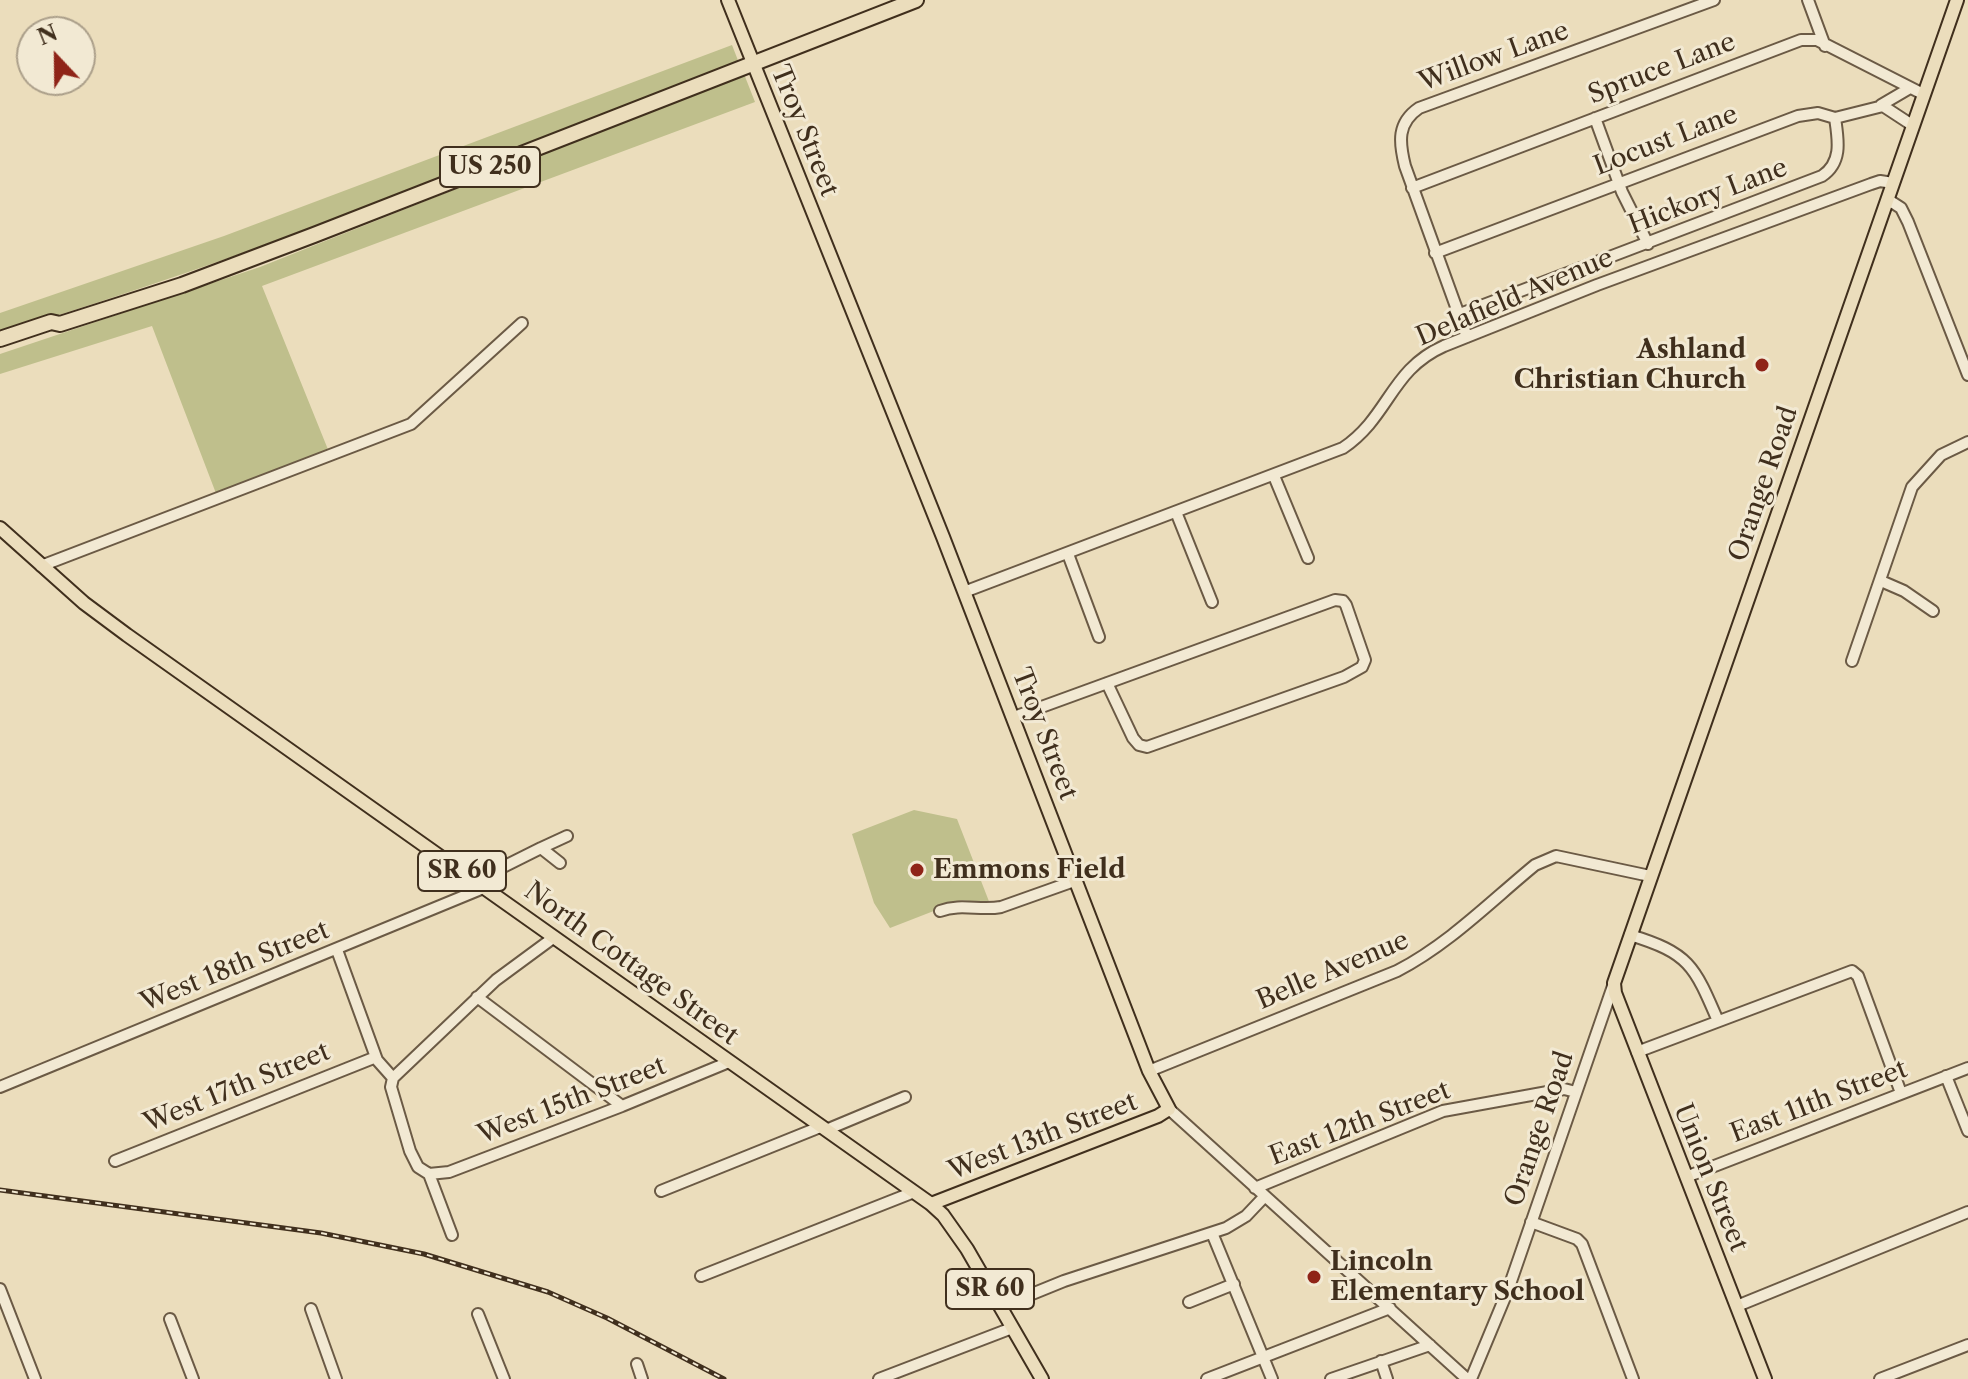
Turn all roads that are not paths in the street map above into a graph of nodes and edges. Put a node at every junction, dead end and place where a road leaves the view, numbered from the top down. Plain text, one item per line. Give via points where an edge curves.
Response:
1 (728, 0) edge
2 (916, 0) edge
3 (1714, 0) edge
4 (1808, 0) edge
5 (1957, 0) edge
6 (1825, 46) junction
7 (754, 65) junction
8 (1910, 88) junction
9 (1923, 94) junction
10 (1878, 107) junction
11 (1595, 118) junction
12 (1835, 118) junction
13 (1912, 125) junction
14 (1619, 182) junction
15 (1893, 183) junction
16 (1412, 188) junction
17 (1887, 199) junction
18 (1648, 244) junction
19 (1435, 253) junction
20 (1460, 314) junction
21 (522, 323) dead end
22 (60, 324) junction
23 (1467, 337) junction
24 (0, 339) edge
25 (0, 347) edge
26 (1968, 375) edge
27 (1968, 442) edge
28 (1274, 476) junction
29 (1176, 512) junction
30 (0, 528) edge
31 (1068, 554) junction
32 (1308, 558) dead end
33 (41, 566) junction
34 (1881, 581) junction
35 (964, 592) junction
36 (1212, 602) dead end
37 (1933, 611) dead end
38 (1099, 637) dead end
39 (1852, 661) dead end
40 (1107, 683) junction
41 (1014, 717) junction
42 (567, 836) dead end
43 (541, 848) junction
44 (560, 863) dead end
45 (1650, 876) junction
46 (1077, 880) junction
47 (486, 887) junction
48 (940, 911) dead end
49 (1630, 935) junction
50 (553, 938) junction
51 (337, 950) junction
52 (1614, 988) junction
53 (477, 997) junction
54 (1718, 1021) junction
55 (1637, 1052) junction
56 (376, 1057) junction
57 (729, 1062) junction
58 (1968, 1068) edge
59 (1149, 1071) junction
60 (1946, 1076) junction
61 (393, 1078) junction
62 (0, 1087) edge
63 (1576, 1092) junction
64 (1901, 1093) junction
65 (905, 1097) dead end
66 (622, 1106) junction
67 (1169, 1109) junction
68 (823, 1128) junction
69 (1968, 1131) edge
70 (115, 1161) dead end
71 (429, 1174) junction
72 (1686, 1177) junction
73 (1255, 1188) junction
74 (661, 1191) dead end
75 (914, 1192) junction
76 (1265, 1196) junction
77 (931, 1204) junction
78 (1968, 1212) edge
79 (1531, 1222) junction
80 (1212, 1233) junction
81 (452, 1235) dead end
82 (701, 1276) dead end
83 (1234, 1284) junction
84 (0, 1289) edge
85 (1189, 1302) dead end
86 (1737, 1306) junction
87 (1000, 1307) junction
88 (1390, 1308) junction
89 (311, 1309) dead end
90 (478, 1314) dead end
91 (170, 1319) dead end
92 (1012, 1328) junction
93 (1430, 1345) junction
94 (1968, 1345) edge
95 (1264, 1357) junction
96 (1381, 1361) junction
97 (637, 1364) dead end
98 (35, 1379) edge
99 (193, 1379) edge
100 (336, 1379) edge
101 (504, 1379) edge
102 (642, 1379) edge
103 (879, 1379) edge
104 (1042, 1379) edge
105 (1207, 1379) edge
106 (1272, 1379) edge
107 (1331, 1379) edge
108 (1387, 1379) edge
109 (1469, 1379) edge
110 (1633, 1379) edge
111 (1765, 1379) edge
112 (1880, 1379) edge

1 - 7 main road, Troy Street
2 - 7 highway, US 250
3 - 16 street, Willow Lane via 1419,108 1407,118 1400,138
4 - 6 street
5 - 9 main road, Orange Road
6 - 8 street, Spruce Lane
6 - 11 street, Spruce Lane via 1811,39 1791,43
7 - 22 highway, US 250 via 203,277
7 - 35 main road, Troy Street
8 - 9 street, Spruce Lane
8 - 10 street, Locust Lane
9 - 13 main road, Orange Road
10 - 12 street, Locust Lane
10 - 13 street via 1887,107
11 - 14 street
11 - 16 street, Spruce Lane
12 - 14 street, Locust Lane via 1818,113 1798,116
12 - 18 street, Hickory Lane via 1838,152 1822,176
13 - 15 main road, Orange Road
14 - 18 street
14 - 19 street, Locust Lane
15 - 17 main road, Orange Road
15 - 23 street, Delafield Avenue via 1880,181 1857,189
16 - 19 street, Willow Lane
17 - 26 street via 1901,208 1908,222
17 - 45 main road, Orange Road
18 - 20 street, Hickory Lane
19 - 20 street, Willow Lane
20 - 23 street, Willow Lane
21 - 33 street via 411,424
22 - 24 highway, US 250 via 51,322
22 - 25 highway, US 250
23 - 28 street, Delafield Avenue via 1417,360 1358,438
27 - 34 street via 1941,455 1912,487
28 - 29 street, Delafield Avenue
28 - 32 street
29 - 31 street, Delafield Avenue
29 - 36 street
30 - 33 main road, North Cottage Street / SR 60
31 - 35 street, Delafield Avenue
31 - 38 street
33 - 47 main road, North Cottage Street / SR 60 via 127,635
34 - 37 street
34 - 39 street
35 - 41 main road, Troy Street
40 - 40 street via 1133,738 1147,747 1344,677 1365,660 1346,605 1339,600
40 - 41 street
41 - 46 main road, Troy Street
42 - 43 street, West 18th Street
43 - 44 street
43 - 47 street, West 18th Street via 493,872
45 - 49 main road, Orange Road
45 - 59 street, Belle Avenue via 1556,856 1546,859 1423,958
46 - 48 street via 1001,907
46 - 59 main road, Troy Street
47 - 50 main road, North Cottage Street / SR 60
47 - 51 street, West 18th Street
49 - 52 main road, Orange Road
49 - 54 street via 1668,948 1688,963
50 - 53 street
50 - 57 main road, North Cottage Street / SR 60
51 - 56 street
51 - 62 street, West 18th Street
52 - 55 main road, Union Street
52 - 63 street, Orange Road
53 - 61 street
53 - 66 street
54 - 55 street
54 - 64 street via 1852,971
55 - 72 main road, Union Street
56 - 61 street
56 - 70 street, West 17th Street
57 - 66 street, West 15th Street
57 - 68 main road, North Cottage Street / SR 60
58 - 60 street, East 11th Street
59 - 67 main road, Troy Street
60 - 64 street, East 11th Street
60 - 69 street
61 - 71 street via 410,1151 418,1167
63 - 73 street, East 12th Street via 1564,1089 1443,1111
63 - 79 street, Orange Road
64 - 72 street, East 11th Street
65 - 68 street
66 - 71 street, West 15th Street via 449,1172
67 - 73 street, Troy Street
67 - 77 main road, West 13th Street
68 - 74 street
68 - 75 main road, North Cottage Street / SR 60
71 - 81 street
72 - 86 main road, Union Street
73 - 76 street, Troy Street
75 - 77 main road, North Cottage Street / SR 60
75 - 82 street
76 - 80 street via 1239,1221
76 - 88 street, Troy Street
77 - 87 main road, SR 60 via 951,1224
78 - 86 street
79 - 109 street, Orange Road
79 - 110 street via 1582,1244
80 - 83 street
80 - 87 street
83 - 85 street
83 - 95 street
84 - 98 street
86 - 111 main road, Union Street
87 - 92 main road, SR 60
88 - 93 street, Troy Street
88 - 95 street
89 - 100 street
90 - 101 street
91 - 99 street
92 - 103 street
92 - 104 main road, SR 60
93 - 96 street
93 - 109 street, Troy Street
94 - 112 street
95 - 105 street
95 - 106 street
96 - 107 street
96 - 108 street
97 - 102 street

